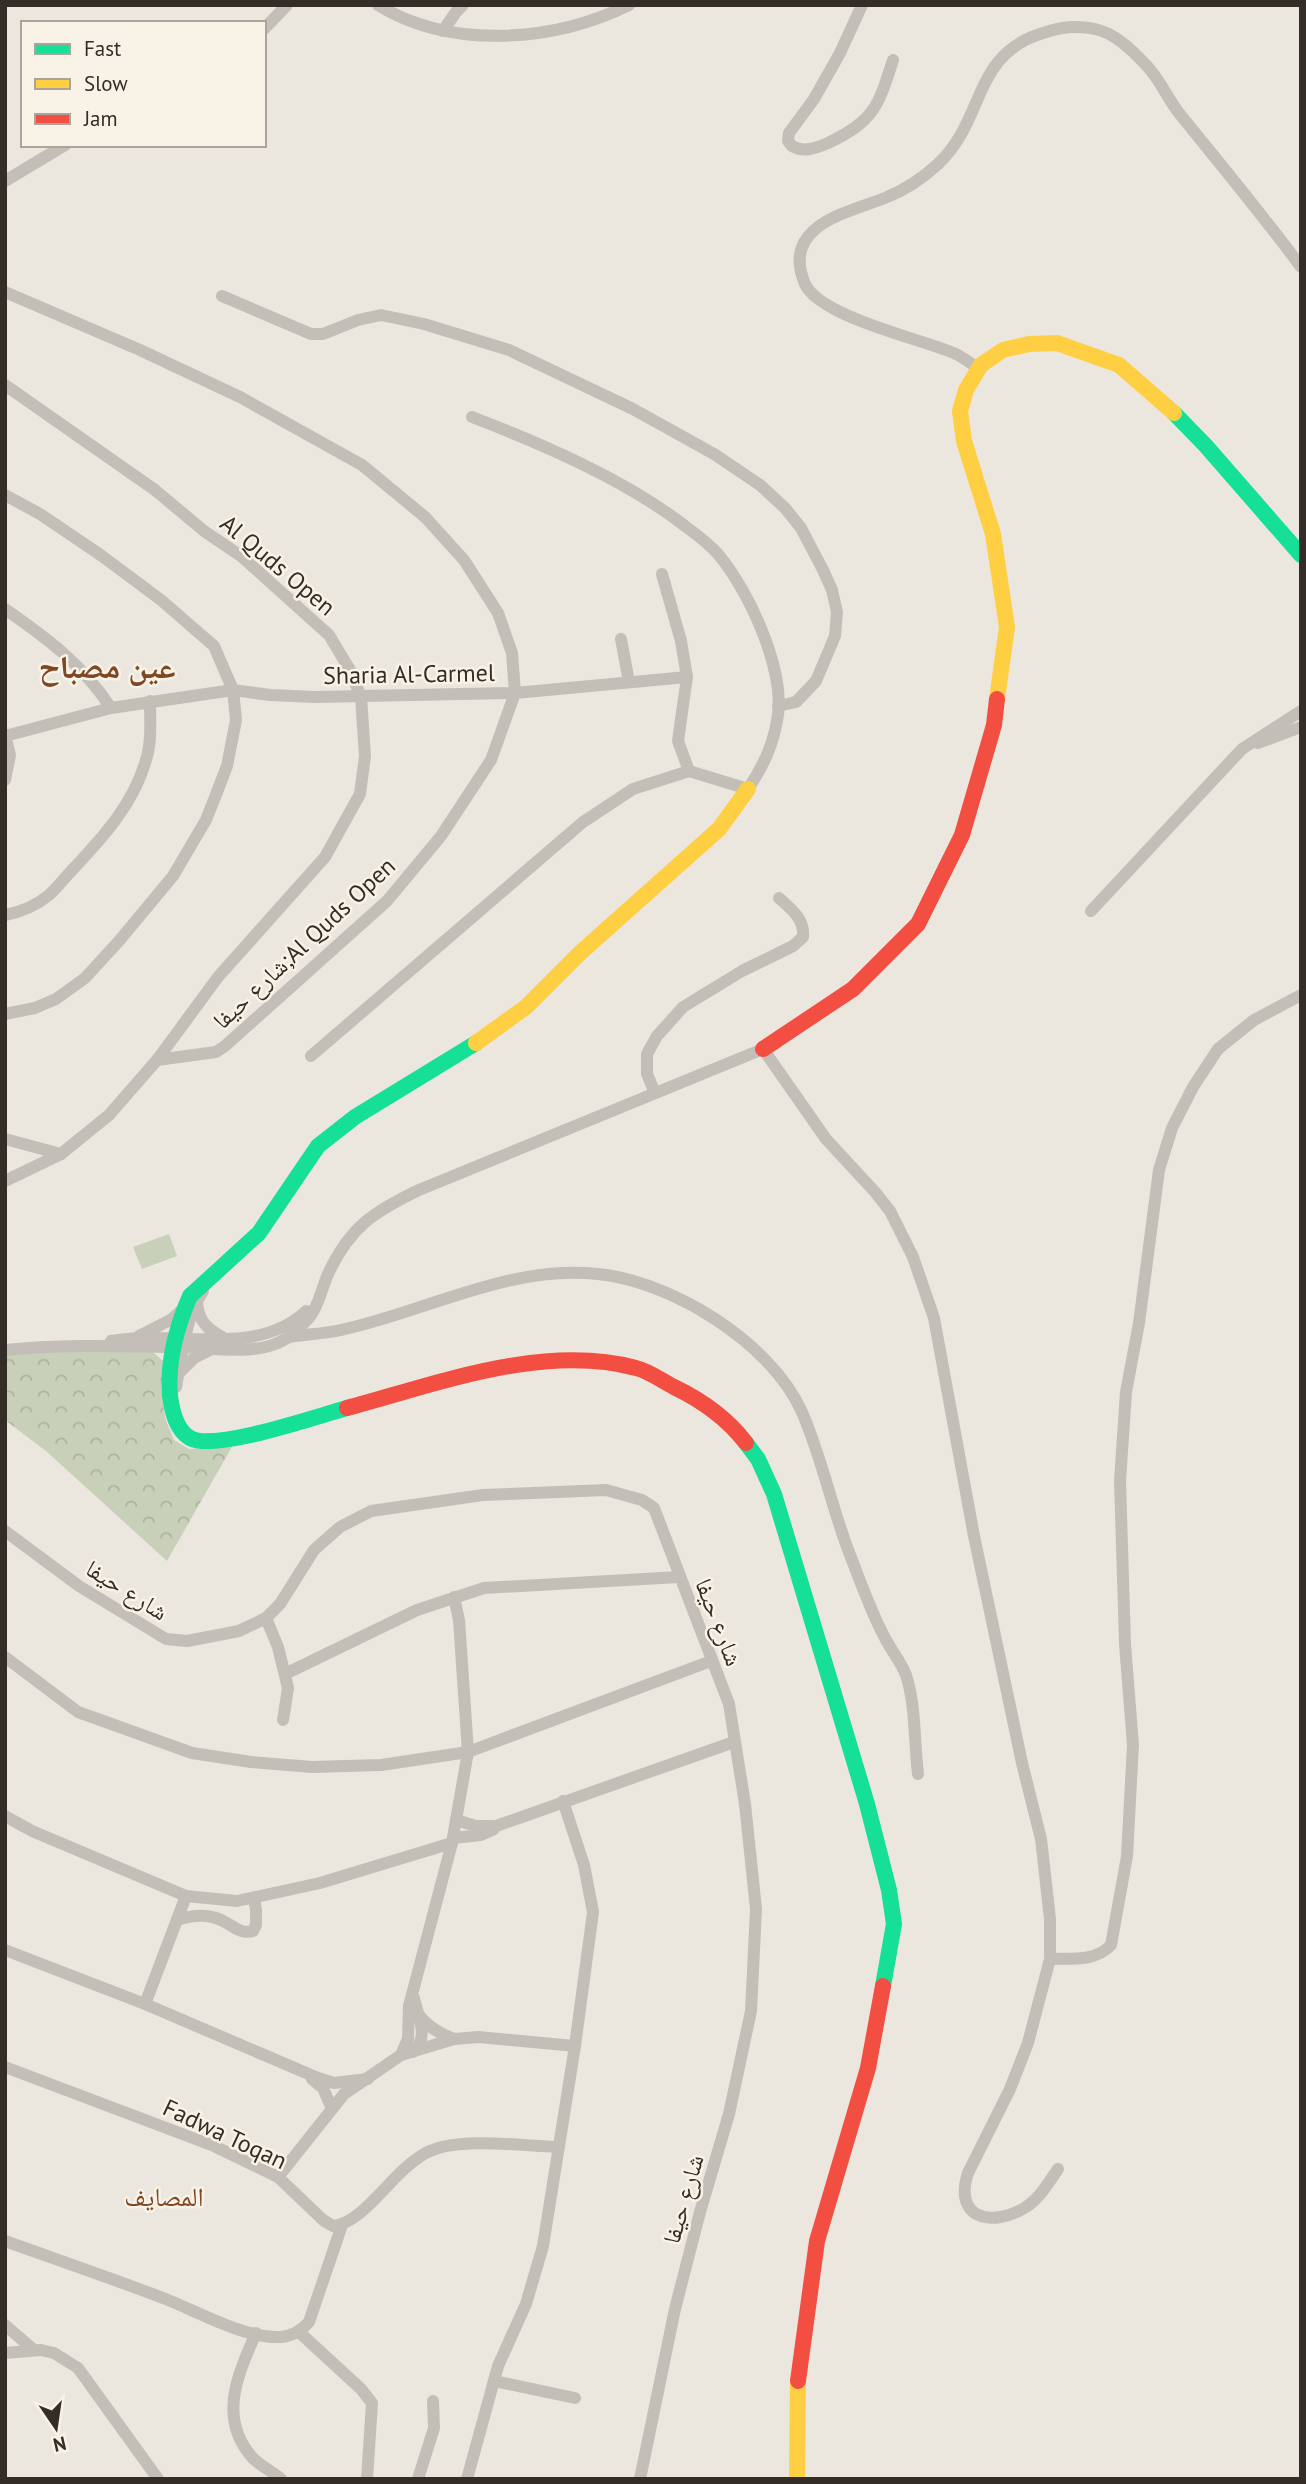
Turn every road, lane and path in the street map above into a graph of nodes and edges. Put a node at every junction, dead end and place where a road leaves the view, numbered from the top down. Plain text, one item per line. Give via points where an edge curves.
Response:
1 (287, 5) edge
2 (378, 5) edge
3 (463, 5) edge
4 (629, 5) edge
5 (862, 5) edge
6 (266, 27) edge
7 (443, 31) junction
8 (893, 60) dead end
9 (62, 147) edge
10 (5, 181) edge
11 (1301, 267) edge
12 (5, 292) edge
13 (222, 296) dead end
14 (979, 369) junction
15 (5, 385) edge
16 (472, 416) dead end
17 (5, 495) edge
18 (1301, 555) edge
19 (662, 574) dead end
20 (5, 610) edge
21 (621, 639) dead end
22 (687, 677) junction
23 (629, 682) junction
24 (233, 691) junction
25 (514, 692) junction
26 (361, 697) junction
27 (150, 701) junction
28 (778, 706) junction
29 (111, 708) junction
30 (1301, 711) edge
31 (1301, 727) edge
32 (5, 736) edge
33 (1242, 749) junction
34 (689, 771) junction
35 (5, 780) edge
36 (748, 789) junction
37 (779, 898) dead end
38 (1091, 911) dead end
39 (5, 915) edge
40 (1301, 995) edge
41 (5, 1014) edge
42 (763, 1049) junction
43 (312, 1056) dead end
44 (157, 1059) junction
45 (655, 1093) junction
46 (5, 1139) edge
47 (61, 1154) junction
48 (5, 1181) edge
49 (319, 1298) junction
50 (190, 1305) junction
51 (288, 1337) junction
52 (135, 1338) junction
53 (180, 1342) junction
54 (219, 1343) junction
55 (96, 1345) junction
56 (147, 1347) junction
57 (5, 1350) edge
58 (175, 1373) junction
59 (5, 1531) edge
60 (679, 1577) junction
61 (454, 1597) junction
62 (266, 1618) junction
63 (5, 1657) edge
64 (711, 1661) junction
65 (285, 1674) junction
66 (283, 1720) dead end
67 (734, 1742) junction
68 (468, 1752) junction
69 (918, 1774) dead end
70 (563, 1801) junction
71 (5, 1816) edge
72 (456, 1821) junction
73 (496, 1826) junction
74 (452, 1840) junction
75 (186, 1896) junction
76 (254, 1898) junction
77 (177, 1920) junction
78 (5, 1950) edge
79 (1050, 1959) junction
80 (413, 1994) junction
81 (145, 2004) junction
82 (418, 2014) junction
83 (454, 2039) junction
84 (575, 2046) junction
85 (407, 2053) junction
86 (5, 2067) edge
87 (307, 2073) junction
88 (368, 2079) junction
89 (332, 2109) junction
90 (559, 2147) junction
91 (1058, 2169) dead end
92 (278, 2177) junction
93 (342, 2225) junction
94 (5, 2241) edge
95 (5, 2325) edge
96 (299, 2332) junction
97 (256, 2333) junction
98 (34, 2350) junction
99 (5, 2353) edge
100 (494, 2381) junction
101 (575, 2399) dead end
102 (433, 2401) dead end
103 (158, 2479) edge
104 (281, 2479) edge
105 (367, 2479) edge
106 (418, 2479) edge
107 (467, 2479) edge
108 (639, 2479) edge
109 (797, 2479) edge

1 - 6 street
2 - 7 street
3 - 7 street
4 - 7 street via 602,18 541,32 492,36
5 - 8 street via 814,99 789,133 792,146 817,148 865,123
9 - 10 street
11 - 14 street via 1175,107 1149,67 1129,49 1107,33 1086,28 1063,27 1034,35 1018,42 995,64 958,141 940,162 916,183 824,221 810,232 801,255 804,282 822,303 952,352
12 - 25 street, Sharia Al-Carmel via 240,397 362,465 425,517 464,560 498,613 512,653
13 - 28 street via 311,334 381,316 424,324 509,351 633,409 760,485 801,528 832,590 837,612 835,636 816,681 796,702
14 - 18 street via 1003,350 1057,343 1119,365 1206,446
14 - 42 street via 965,390 960,411 964,442 993,534 1007,627 994,725 962,835 918,923 853,989
15 - 26 street, Al Quds Open via 241,556 329,635
16 - 28 street via 647,500 718,554 766,639 775,666
17 - 24 street via 50,521 161,600 214,646
19 - 22 street
20 - 29 street via 50,640 93,681
21 - 23 street
22 - 23 street
22 - 34 street via 678,741
23 - 25 street
24 - 26 street, Sharia Al-Carmel
24 - 27 street, Sharia Al-Carmel
24 - 41 street via 236,720 227,766 206,820 173,876 85,978 56,999
25 - 26 street, Sharia Al-Carmel
25 - 44 street, شارع حيفا;Al Quds Open via 491,760 441,836 387,901 225,1046 216,1052
26 - 44 street, Al Quds Open via 365,756 360,794 326,858 218,977
27 - 29 street, Sharia Al-Carmel
27 - 39 street via 146,760 125,807 49,895
28 - 36 street via 766,762
29 - 32 street, Sharia Al-Carmel
30 - 33 street
31 - 33 street
32 - 35 street, Sharia Al-Carmel via 10,755
33 - 38 street
34 - 36 street
34 - 43 street via 634,789 583,822
36 - 50 street via 719,829 526,1007 462,1053 355,1117 318,1146 259,1233 190,1296
37 - 45 street via 800,918 803,937 683,1007 657,1036 648,1054 648,1074
40 - 79 street via 1254,1020 1218,1049 1172,1128 1159,1170 1126,1392 1120,1481 1133,1745 1127,1856 1111,1945 1089,1958
42 - 45 street
42 - 79 street via 826,1139 890,1211 913,1257 934,1318 974,1536 1041,1839
44 - 47 street, Al Quds Open via 109,1115
45 - 49 street via 419,1190 367,1218 347,1241
46 - 47 street
47 - 48 street
49 - 51 street via 308,1320
49 - 54 street via 283,1328
50 - 52 street
50 - 53 street
50 - 54 street
51 - 54 street via 254,1349
51 - 69 street via 341,1330 540,1275 597,1273 641,1282 695,1305 739,1336 777,1374 800,1407 851,1558 910,1689
52 - 53 street
52 - 55 street
53 - 54 street
53 - 56 street
53 - 58 street
54 - 58 street
55 - 56 street
55 - 57 street
56 - 58 street via 160,1352
58 - 109 street via 172,1401 176,1422 188,1436 205,1443 544,1360 638,1367 702,1401 742,1438 758,1460 774,1494 867,1804 894,1924 868,2068 817,2241 796,2392
59 - 62 street, شارع حيفا via 79,1586 166,1639 218,1636
60 - 61 street via 484,1588
60 - 62 street, شارع حيفا via 654,1508 642,1500 606,1490 483,1495 371,1511 340,1527 314,1550
60 - 64 street, شارع حيفا
61 - 65 street via 417,1610
61 - 68 street
62 - 65 street
63 - 68 street via 78,1712 192,1753 312,1768 381,1765
64 - 67 street, شارع حيفا via 729,1704
64 - 68 street
65 - 66 street via 288,1689
67 - 70 street
67 - 108 street, شارع حيفا via 756,1909 751,2011 729,2114 676,2309
68 - 72 street
70 - 73 street
70 - 84 street via 584,1865 593,1912
71 - 75 street
72 - 73 street
72 - 74 street
73 - 74 street via 481,1835
74 - 76 street via 387,1864
74 - 80 street
75 - 76 street via 237,1902
75 - 77 street
76 - 77 street via 256,1925 248,1933 216,1918
77 - 81 street
78 - 81 street
79 - 91 street via 1028,2043 964,2183 971,2210 979,2217 1000,2218 1027,2206
80 - 82 street
80 - 85 street
81 - 87 street
82 - 83 street via 431,2028
82 - 85 street via 421,2044
83 - 84 street
83 - 85 street
84 - 90 street
85 - 88 street
86 - 92 street, Fadwa Toqan via 214,2146
87 - 88 street via 334,2083
87 - 89 street via 323,2088
88 - 89 street via 344,2094
89 - 92 street
90 - 93 street via 462,2143 428,2151 405,2165
90 - 100 street via 543,2246 526,2304
92 - 93 street, Fadwa Toqan via 323,2220
93 - 96 street via 309,2322
94 - 97 street
95 - 98 street
96 - 97 street via 281,2337
96 - 105 street via 372,2403
97 - 104 street via 233,2394 232,2416 239,2439 252,2458
98 - 99 street
98 - 103 street via 54,2353 78,2368
100 - 101 street
100 - 107 street
102 - 106 street via 434,2428

